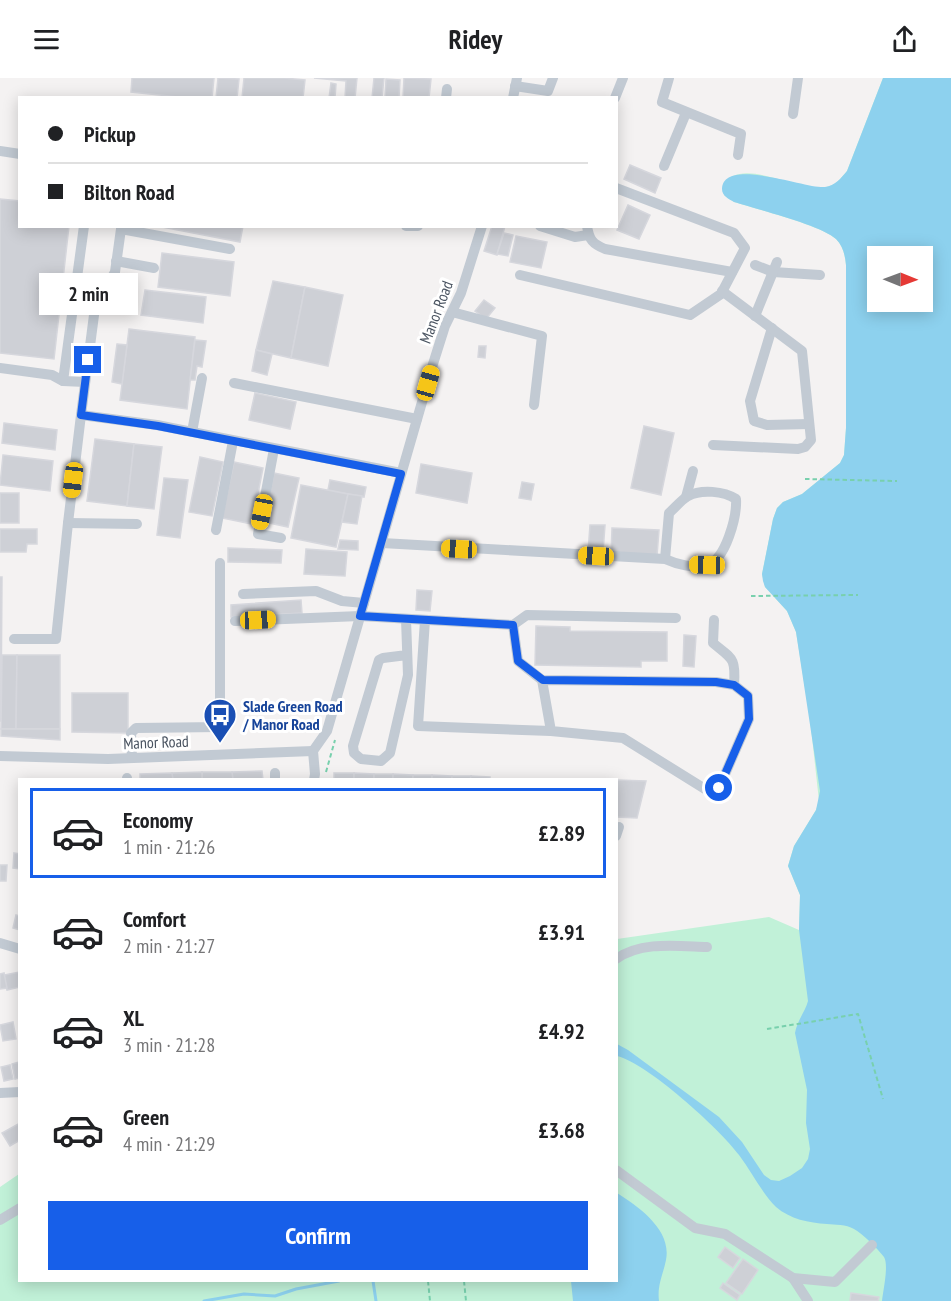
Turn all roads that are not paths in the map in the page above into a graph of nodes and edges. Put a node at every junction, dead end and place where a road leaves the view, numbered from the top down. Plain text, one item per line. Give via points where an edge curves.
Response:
1 (553, 78) edge
2 (623, 78) edge
3 (669, 78) edge
4 (798, 78) edge
5 (515, 87) edge
6 (616, 96) edge
7 (686, 113) junction
8 (793, 114) dead end
9 (0, 151) edge
10 (18, 154) edge
11 (738, 155) dead end
12 (664, 166) dead end
13 (618, 189) edge
14 (84, 228) edge
15 (121, 228) edge
16 (481, 228) edge
17 (546, 228) edge
18 (587, 231) edge
19 (230, 249) dead end
20 (116, 261) junction
21 (755, 265) dead end
22 (775, 267) junction
23 (154, 268) dead end
24 (732, 272) junction
25 (820, 274) dead end
26 (519, 275) dead end
27 (722, 291) junction
28 (452, 312) junction
29 (755, 316) junction
30 (772, 328) junction
31 (0, 368) edge
32 (202, 378) dead end
33 (63, 381) junction
34 (85, 382) junction
35 (234, 382) dead end
36 (534, 405) dead end
37 (81, 415) junction
38 (417, 419) junction
39 (809, 424) junction
40 (192, 432) junction
41 (233, 441) junction
42 (713, 445) dead end
43 (274, 449) junction
44 (693, 471) dead end
45 (401, 474) junction
46 (686, 497) junction
47 (68, 523) junction
48 (137, 524) dead end
49 (216, 530) dead end
50 (281, 538) dead end
51 (382, 543) junction
52 (665, 560) junction
53 (220, 563) dead end
54 (243, 594) dead end
55 (364, 603) junction
56 (360, 616) junction
57 (676, 618) dead end
58 (406, 619) junction
59 (425, 620) junction
60 (714, 620) dead end
61 (235, 621) dead end
62 (513, 625) junction
63 (14, 639) dead end
64 (407, 655) junction
65 (543, 680) junction
66 (734, 685) junction
67 (551, 731) junction
68 (313, 751) junction
69 (0, 756) edge
70 (132, 758) junction
71 (314, 778) edge
72 (0, 943) edge
73 (707, 947) dead end
74 (18, 948) edge
75 (618, 958) edge
76 (18, 1092) edge
77 (0, 1093) edge
78 (618, 1171) edge
79 (18, 1209) edge
80 (0, 1220) edge
81 (872, 1245) dead end
82 (794, 1278) junction
83 (808, 1301) edge

1 - 5 street via 548,91
2 - 6 street
3 - 7 street via 662,102
4 - 8 street
7 - 11 street via 741,134
7 - 12 street
9 - 10 street
13 - 24 street via 734,233 745,248
14 - 33 street
15 - 19 street
15 - 20 street
16 - 28 street, Manor Road
17 - 18 street via 575,237
18 - 24 street via 593,244 605,249
20 - 23 street
20 - 34 street via 111,279 97,292
21 - 22 street
22 - 25 street
22 - 29 street
24 - 27 street
26 - 27 street via 690,315
27 - 29 street
28 - 36 street via 542,336
28 - 38 street, Manor Road
29 - 30 street
30 - 39 street via 802,351
30 - 39 street via 750,401 754,421 767,425
31 - 33 street via 52,375
32 - 40 street
33 - 34 street
34 - 37 street
35 - 38 street
37 - 40 street
37 - 47 street
38 - 45 street, Manor Road
39 - 42 street via 811,440 798,449
40 - 41 street
41 - 43 street
41 - 49 street
43 - 45 street
43 - 50 street via 258,534
44 - 46 street
45 - 51 street, Manor Road
46 - 52 street via 669,513
46 - 52 street via 695,493 727,493 736,499 731,530 718,558 707,565
47 - 48 street
47 - 63 street via 57,639
51 - 52 street
51 - 55 street, Manor Road
53 - 70 street via 220,727 136,728 131,733
54 - 55 street via 316,591 342,601
55 - 56 street, Manor Road
56 - 58 street
56 - 61 street
56 - 68 street, Manor Road via 327,731
57 - 62 street via 526,615
58 - 59 street
58 - 64 street
59 - 62 street
59 - 67 street via 418,726
60 - 66 street via 713,643 730,656 735,669
62 - 65 street via 518,661
64 - 64 street via 408,675 390,753 381,761 361,759 353,746 379,660
65 - 66 street
65 - 67 street
66 - 67 street via 748,696 749,719 719,788 705,789 623,738
68 - 70 street, Manor Road
68 - 71 street
69 - 70 street, Manor Road
72 - 74 street
73 - 75 street via 657,947 628,951
76 - 77 street
78 - 82 street via 695,1228 725,1234
79 - 80 street
81 - 82 street via 835,1282
82 - 83 street

